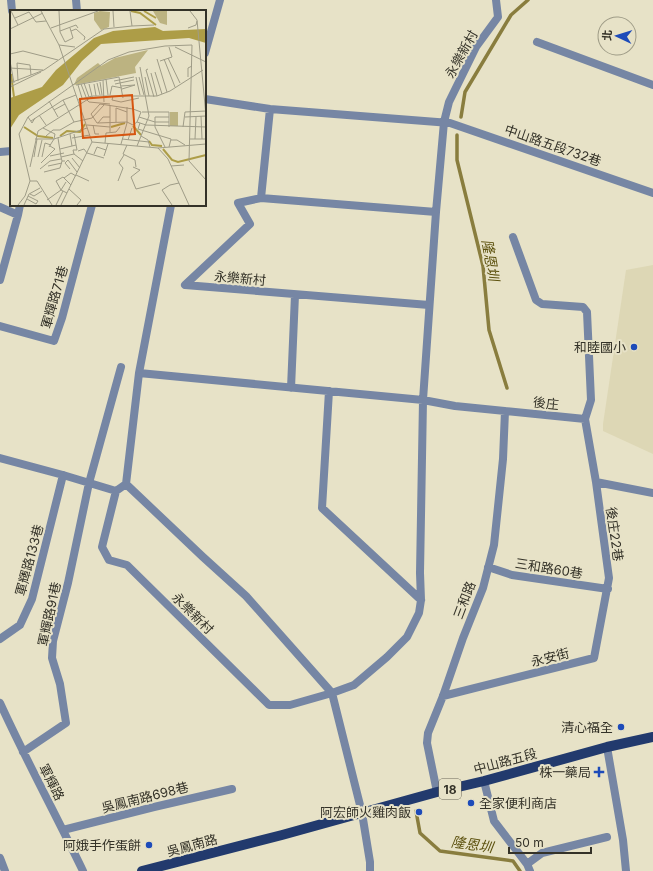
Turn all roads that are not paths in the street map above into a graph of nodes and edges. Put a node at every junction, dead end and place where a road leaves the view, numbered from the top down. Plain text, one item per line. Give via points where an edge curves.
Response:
1 (11, 0) edge
2 (76, 0) edge
3 (220, 0) edge
4 (496, 0) edge
5 (12, 10) edge
6 (77, 10) edge
7 (537, 42) dead end
8 (206, 49) edge
9 (653, 85) edge
10 (206, 99) edge
11 (270, 108) junction
12 (444, 122) junction
13 (10, 151) edge
14 (0, 152) edge
15 (653, 193) edge
16 (261, 198) junction
17 (0, 206) edge
18 (20, 206) edge
19 (92, 206) edge
20 (171, 206) edge
21 (436, 212) junction
22 (18, 215) junction
23 (513, 237) dead end
24 (0, 280) edge
25 (295, 295) junction
26 (429, 304) junction
27 (0, 326) edge
28 (121, 367) dead end
29 (139, 373) junction
30 (291, 388) junction
31 (329, 391) junction
32 (423, 400) junction
33 (505, 411) junction
34 (585, 419) junction
35 (0, 458) edge
36 (63, 475) junction
37 (596, 482) junction
38 (89, 483) junction
39 (126, 484) junction
40 (116, 491) junction
41 (653, 493) edge
42 (488, 567) junction
43 (608, 589) junction
44 (421, 600) junction
45 (0, 640) edge
46 (332, 693) junction
47 (443, 696) junction
48 (0, 703) edge
49 (653, 736) edge
50 (607, 747) junction
51 (23, 752) junction
52 (484, 781) junction
53 (232, 789) dead end
54 (437, 792) junction
55 (362, 813) junction
56 (63, 830) junction
57 (607, 837) dead end
58 (248, 843) joint
59 (0, 858) edge
60 (528, 867) edge
61 (4, 871) edge
62 (83, 871) edge
63 (142, 871) edge
64 (370, 871) edge
65 (626, 871) edge

1 - 5 street
2 - 6 street
3 - 8 street
4 - 12 street, 永樂新村 via 498,17 476,47 449,102
7 - 9 street
10 - 11 street
11 - 12 street
11 - 16 street
12 - 15 street, 中山路五段732巷
12 - 21 street, 永樂新村
13 - 14 street
16 - 21 street, 永樂新村
16 - 25 street, 永樂新村 via 238,203 250,224 185,286
17 - 22 street
18 - 22 street
19 - 27 street, 軍輝路71巷 via 54,341
20 - 29 street
21 - 26 street, 永樂新村
22 - 24 street
23 - 34 street, 後庄22巷 via 536,300 542,304 583,307 587,312 591,400
25 - 26 street, 永樂新村
25 - 30 street
26 - 32 street, 永樂新村
28 - 38 street, 軍輝路91巷
29 - 30 street
29 - 39 street
30 - 31 street
31 - 32 street
31 - 44 street via 322,508
32 - 33 street
32 - 44 street, 永樂新村
33 - 34 street, 後庄
33 - 42 street, 三和路 via 494,545
34 - 37 street, 後庄22巷
35 - 36 street
36 - 38 street
36 - 45 street, 軍輝路133巷 via 32,599 20,625
37 - 41 street, 後庄22巷
37 - 43 street, 後庄22巷 via 610,578
38 - 40 street
38 - 51 street, 軍輝路91巷 via 53,641 52,658 60,684 66,723
39 - 40 street
39 - 46 street via 246,596
40 - 46 street, 永樂新村 via 102,547 109,560 126,565 269,704 290,705
42 - 43 street, 三和路60巷 via 512,574
42 - 47 street, 三和路 via 483,588
43 - 47 street, 永安街 via 594,658
44 - 46 street, 永樂新村 via 419,613 407,637 354,684
46 - 55 street
47 - 54 street, 三和路 via 428,732 427,743
48 - 51 street, 軍輝路
49 - 50 main road, 中山路五段 / 18
50 - 52 main road, 中山路五段 / 18
50 - 65 street
51 - 56 street, 軍輝路
52 - 54 main road, 中山路五段 / 18
52 - 60 street via 494,821
53 - 56 street, 吳鳳南路698巷
54 - 55 main road, 中山路五段 / 18
55 - 58 main road, 中山路五段 / 18
55 - 64 street
56 - 62 street, 軍輝路
57 - 60 street via 542,854
58 - 63 main road, 吳鳳南路 / 18
59 - 61 street

